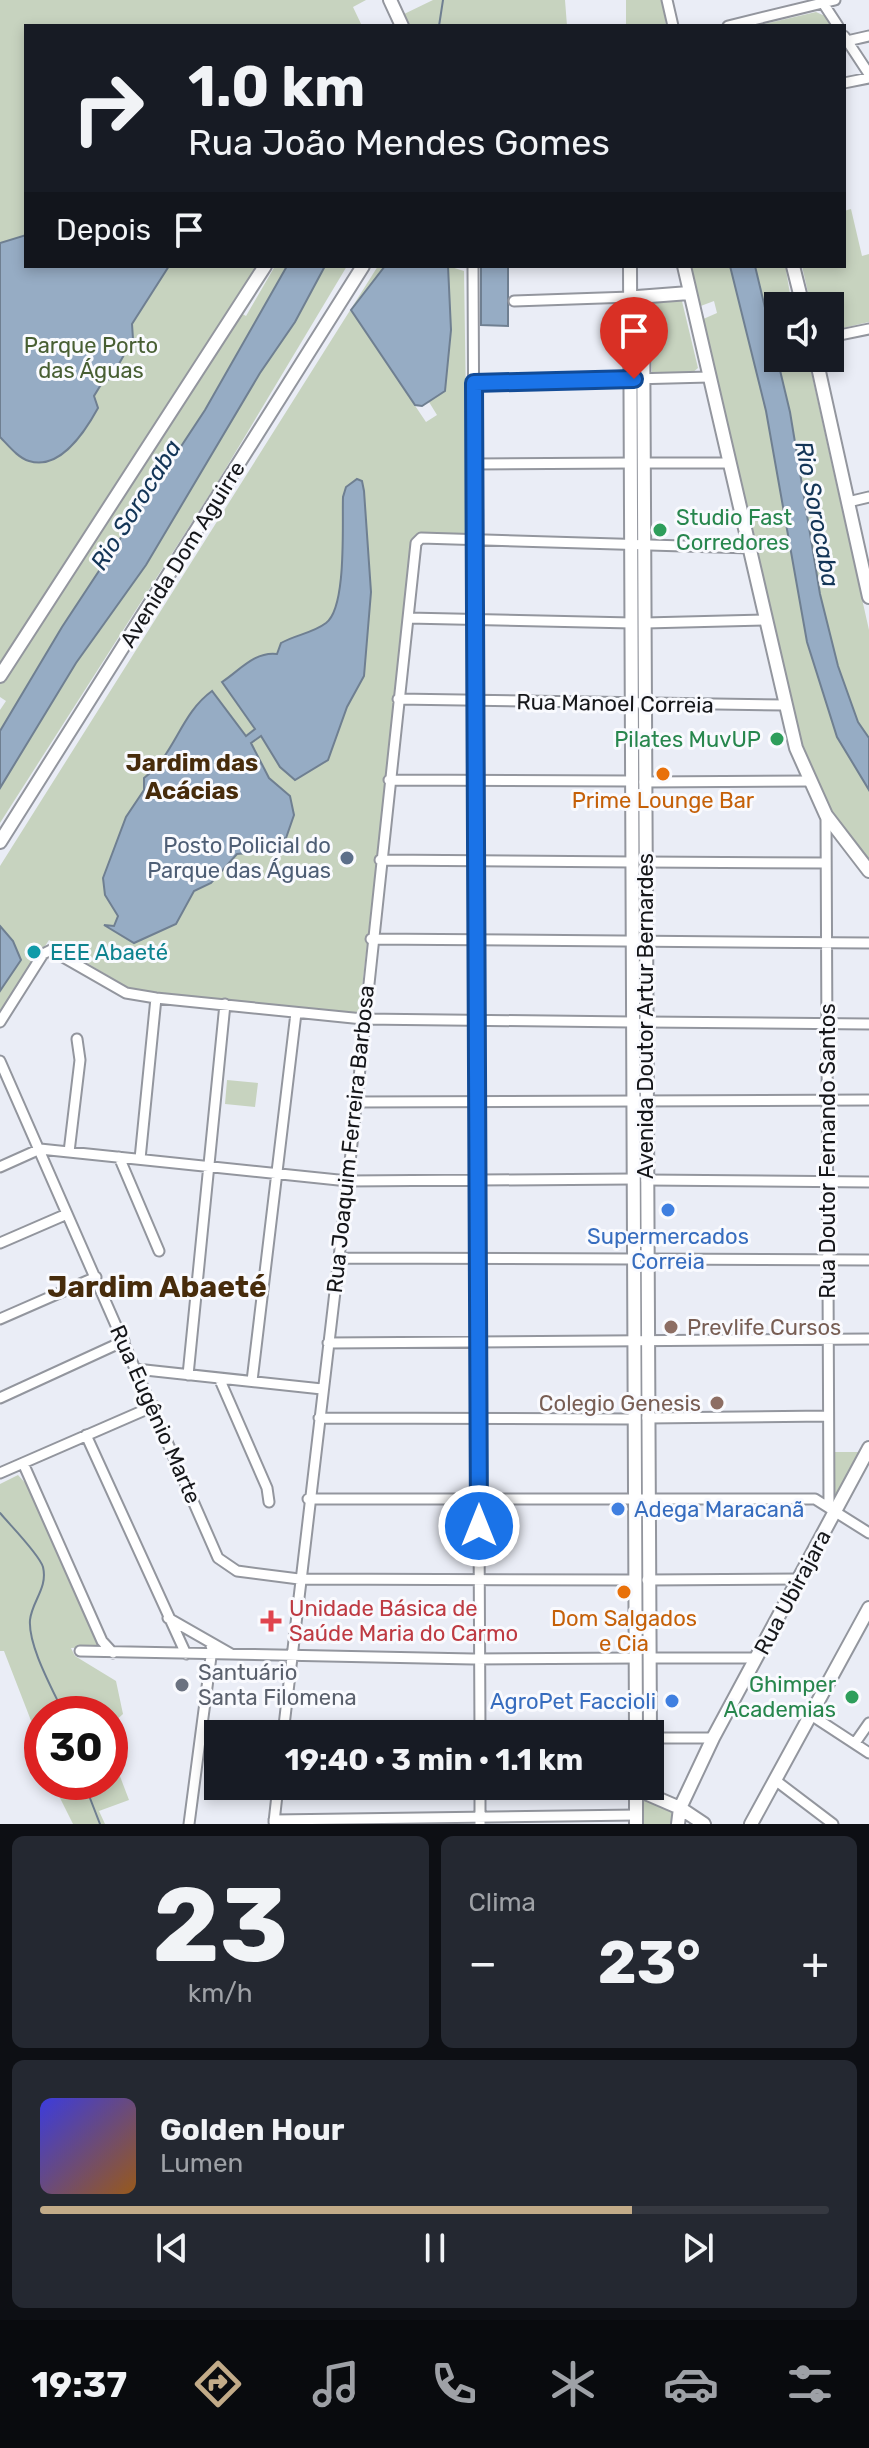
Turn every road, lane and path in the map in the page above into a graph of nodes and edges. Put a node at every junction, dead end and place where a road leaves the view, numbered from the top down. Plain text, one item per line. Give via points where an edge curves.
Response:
1 (390, 0) edge
2 (667, 0) edge
3 (835, 0) edge
4 (822, 2) edge
5 (401, 24) edge
6 (673, 24) edge
7 (736, 24) edge
8 (837, 24) edge
9 (869, 36) edge
10 (846, 38) edge
11 (869, 76) edge
12 (846, 82) edge
13 (264, 268) edge
14 (362, 268) edge
15 (473, 268) edge
16 (630, 268) edge
17 (684, 268) edge
18 (794, 268) edge
19 (800, 292) edge
20 (689, 293) junction
21 (637, 297) junction
22 (514, 301) dead end
23 (869, 329) edge
24 (844, 334) edge
25 (819, 372) edge
26 (709, 377) junction
27 (637, 379) junction
28 (474, 383) junction
29 (638, 463) junction
30 (729, 463) junction
31 (474, 464) junction
32 (869, 497) edge
33 (848, 502) junction
34 (474, 539) junction
35 (638, 544) junction
36 (750, 548) junction
37 (869, 597) edge
38 (408, 618) junction
39 (475, 620) junction
40 (767, 620) junction
41 (632, 623) junction
42 (645, 623) junction
43 (0, 676) edge
44 (398, 699) junction
45 (475, 700) junction
46 (638, 703) junction
47 (785, 705) junction
48 (389, 780) junction
49 (475, 780) junction
50 (810, 781) junction
51 (638, 782) junction
52 (826, 815) junction
53 (841, 836) junction
54 (0, 842) edge
55 (826, 845) junction
56 (380, 860) junction
57 (476, 860) junction
58 (638, 862) junction
59 (826, 863) junction
60 (869, 871) edge
61 (371, 939) junction
62 (476, 940) junction
63 (639, 941) junction
64 (826, 943) junction
65 (869, 943) edge
66 (156, 998) junction
67 (225, 1004) junction
68 (296, 1013) junction
69 (363, 1019) junction
70 (476, 1020) junction
71 (0, 1022) edge
72 (631, 1022) junction
73 (646, 1022) junction
74 (827, 1023) junction
75 (869, 1024) edge
76 (77, 1039) dead end
77 (0, 1061) edge
78 (5, 1086) edge
79 (827, 1100) junction
80 (869, 1100) edge
81 (356, 1102) junction
82 (477, 1102) junction
83 (639, 1102) junction
84 (40, 1149) junction
85 (69, 1152) junction
86 (119, 1157) junction
87 (140, 1159) junction
88 (0, 1167) edge
89 (209, 1167) junction
90 (277, 1173) junction
91 (477, 1180) junction
92 (639, 1180) junction
93 (348, 1181) junction
94 (827, 1181) junction
95 (869, 1182) edge
96 (67, 1214) junction
97 (0, 1243) edge
98 (159, 1251) dead end
99 (338, 1258) junction
100 (478, 1259) junction
101 (641, 1259) junction
102 (828, 1259) junction
103 (869, 1260) edge
104 (96, 1277) junction
105 (0, 1319) edge
106 (828, 1339) junction
107 (869, 1339) edge
108 (640, 1340) junction
109 (124, 1341) junction
110 (478, 1341) junction
111 (328, 1343) junction
112 (136, 1369) junction
113 (188, 1375) junction
114 (219, 1378) junction
115 (252, 1381) junction
116 (322, 1389) junction
117 (0, 1398) edge
118 (154, 1406) junction
119 (828, 1416) junction
120 (319, 1418) junction
121 (478, 1418) junction
122 (647, 1418) junction
123 (633, 1419) junction
124 (86, 1435) junction
125 (869, 1448) edge
126 (23, 1463) junction
127 (0, 1473) edge
128 (308, 1499) junction
129 (479, 1499) junction
130 (633, 1499) junction
131 (648, 1499) junction
132 (269, 1502) dead end
133 (832, 1509) junction
134 (869, 1533) edge
135 (299, 1579) junction
136 (799, 1579) junction
137 (479, 1580) junction
138 (633, 1580) junction
139 (647, 1580) junction
140 (869, 1608) edge
141 (168, 1618) junction
142 (210, 1642) junction
143 (80, 1651) dead end
144 (113, 1653) junction
145 (173, 1654) junction
146 (186, 1654) junction
147 (211, 1655) junction
148 (233, 1656) junction
149 (290, 1657) junction
150 (643, 1658) junction
151 (756, 1658) junction
152 (479, 1659) junction
153 (811, 1715) junction
154 (284, 1720) edge
155 (480, 1720) edge
156 (637, 1720) edge
157 (649, 1720) edge
158 (869, 1723) edge
159 (664, 1736) edge
160 (713, 1738) junction
161 (855, 1743) junction
162 (869, 1753) edge
163 (775, 1780) junction
164 (664, 1798) edge
165 (276, 1800) edge
166 (680, 1808) junction
167 (480, 1820) edge
168 (636, 1820) edge
169 (365, 1821) edge
170 (274, 1822) edge
171 (189, 1824) edge
172 (678, 1824) edge
173 (704, 1824) edge
174 (751, 1824) edge
175 (833, 1824) edge

1 - 5 main road
2 - 6 street
3 - 4 street
4 - 7 street
4 - 8 street
9 - 10 street
10 - 11 street
11 - 12 street
13 - 43 main road
14 - 54 main road, Avenida Dom Aguirre
15 - 28 street
16 - 21 main road, Avenida Doutor Artur Bernardes
17 - 20 main road
18 - 19 main road
20 - 21 main road
20 - 26 main road
21 - 22 street
21 - 27 main road, Avenida Doutor Artur Bernardes
23 - 24 street
25 - 33 main road
26 - 27 street
26 - 30 main road
27 - 28 street
27 - 29 main road, Avenida Doutor Artur Bernardes
28 - 31 street
29 - 30 street
29 - 31 street
29 - 35 main road, Avenida Doutor Artur Bernardes
30 - 36 main road
31 - 34 street
32 - 33 street
33 - 37 main road
34 - 35 street
34 - 38 street, Rua Joaquim Ferreira Barbosa via 421,538 416,543
34 - 39 street
35 - 36 street
35 - 41 main road, Avenida Doutor Artur Bernardes
35 - 42 main road, Avenida Doutor Artur Bernardes
36 - 40 main road
38 - 39 street
38 - 44 street, Rua Joaquim Ferreira Barbosa
39 - 41 street
39 - 45 street
40 - 42 street
40 - 47 main road
41 - 46 main road, Avenida Doutor Artur Bernardes
42 - 46 main road, Avenida Doutor Artur Bernardes
44 - 45 street, Rua Manoel Correia
44 - 48 street, Rua Joaquim Ferreira Barbosa
45 - 46 street, Rua Manoel Correia
45 - 49 street
46 - 47 street, Rua Manoel Correia
46 - 51 main road, Avenida Doutor Artur Bernardes
47 - 50 main road
48 - 49 street
48 - 56 street, Rua Joaquim Ferreira Barbosa
49 - 51 street
49 - 57 street
50 - 51 street
50 - 52 main road
51 - 58 main road, Avenida Doutor Artur Bernardes
52 - 53 main road
52 - 55 street, Rua Doutor Fernando Santos
53 - 55 street
53 - 60 main road
55 - 59 street, Rua Doutor Fernando Santos
56 - 57 street
56 - 61 street, Rua Joaquim Ferreira Barbosa
57 - 58 street
57 - 62 street
58 - 59 street
58 - 63 main road, Avenida Doutor Artur Bernardes
59 - 64 street, Rua Doutor Fernando Santos
61 - 62 street
61 - 69 street, Rua Joaquim Ferreira Barbosa
62 - 63 street
62 - 70 street
63 - 64 street
63 - 72 main road, Avenida Doutor Artur Bernardes
63 - 73 main road, Avenida Doutor Artur Bernardes
64 - 65 street
64 - 74 street, Rua Doutor Fernando Santos
66 - 67 street
66 - 71 street via 126,993 48,950
66 - 87 street
67 - 68 street
67 - 89 street
68 - 69 street
68 - 90 street
69 - 70 street
69 - 81 street, Rua Joaquim Ferreira Barbosa
70 - 72 street
70 - 82 street
72 - 83 main road, Avenida Doutor Artur Bernardes
73 - 74 street
73 - 83 main road, Avenida Doutor Artur Bernardes
74 - 75 street
74 - 79 street, Rua Doutor Fernando Santos
76 - 85 street via 80,1060
77 - 78 street, Rua Eugênio Marte
78 - 84 street, Rua Eugênio Marte
79 - 80 street
79 - 83 street
79 - 94 street, Rua Doutor Fernando Santos
81 - 82 street
81 - 93 street, Rua Joaquim Ferreira Barbosa
82 - 83 street
82 - 91 street
83 - 92 main road, Avenida Doutor Artur Bernardes
84 - 85 street
84 - 88 street
84 - 96 street, Rua Eugênio Marte
85 - 86 street
86 - 87 street
86 - 98 street
87 - 89 street
89 - 90 street
89 - 113 street
90 - 93 street
90 - 115 street
91 - 92 street
91 - 93 street
91 - 100 street
92 - 94 street
92 - 101 main road, Avenida Doutor Artur Bernardes
93 - 99 street, Rua Joaquim Ferreira Barbosa
94 - 95 street
94 - 102 street, Rua Doutor Fernando Santos
96 - 97 street
96 - 104 street, Rua Eugênio Marte
99 - 100 street
99 - 111 street, Rua Joaquim Ferreira Barbosa
100 - 101 street
100 - 110 street
101 - 102 street
101 - 108 main road, Avenida Doutor Artur Bernardes
102 - 103 street
102 - 106 street, Rua Doutor Fernando Santos
104 - 105 street
104 - 109 street, Rua Eugênio Marte
106 - 107 street
106 - 108 street
106 - 119 street, Rua Doutor Fernando Santos
108 - 110 street
108 - 122 main road, Avenida Doutor Artur Bernardes
108 - 123 main road, Avenida Doutor Artur Bernardes
109 - 112 street, Rua Eugênio Marte
109 - 117 street
110 - 111 street
110 - 121 street
111 - 116 street, Rua Joaquim Ferreira Barbosa
112 - 113 street
112 - 118 street, Rua Eugênio Marte
113 - 114 street
114 - 115 street
114 - 132 street
115 - 116 street
116 - 120 street, Rua Joaquim Ferreira Barbosa
118 - 124 street
118 - 135 street, Rua Eugênio Marte via 218,1558 237,1571
119 - 122 street
119 - 133 street, Rua Doutor Fernando Santos
120 - 121 street
120 - 128 street, Rua Joaquim Ferreira Barbosa
121 - 123 street
121 - 129 street
122 - 131 main road, Avenida Doutor Artur Bernardes
123 - 130 main road, Avenida Doutor Artur Bernardes
124 - 126 street
124 - 141 street
125 - 133 main road, Rua Ubirajara
126 - 127 street
126 - 144 street via 102,1641
128 - 129 street
128 - 135 street, Rua Joaquim Ferreira Barbosa
129 - 130 street
129 - 137 street
130 - 131 street
130 - 138 main road, Avenida Doutor Artur Bernardes
131 - 133 street via 815,1499
131 - 139 main road, Avenida Doutor Artur Bernardes
133 - 134 street
133 - 136 main road, Rua Ubirajara
135 - 137 street, Rua Eugênio Marte
135 - 149 street, Rua Joaquim Ferreira Barbosa
136 - 139 street
136 - 151 main road, Rua Ubirajara
137 - 138 street, Rua Eugênio Marte
137 - 152 street
138 - 150 main road, Avenida Doutor Artur Bernardes
139 - 150 main road, Avenida Doutor Artur Bernardes
140 - 153 main road
141 - 142 street
141 - 145 street
141 - 146 street
142 - 147 street
142 - 148 street
143 - 144 street
144 - 145 street
145 - 146 street
146 - 147 street
147 - 148 street
147 - 171 street
148 - 149 street
149 - 152 street
149 - 154 street, Rua Joaquim Ferreira Barbosa
150 - 151 street
150 - 152 street
150 - 156 main road, Avenida Doutor Artur Bernardes
150 - 157 main road, Avenida Doutor Artur Bernardes
151 - 160 main road, Rua Ubirajara
152 - 155 street
153 - 161 street
153 - 163 main road
158 - 161 street
159 - 160 street
160 - 166 main road, Rua Ubirajara
161 - 162 street
163 - 174 main road
163 - 175 street
164 - 166 main road
165 - 170 street
166 - 172 main road, Rua Ubirajara
166 - 173 main road
167 - 168 street
167 - 169 street
169 - 170 street

